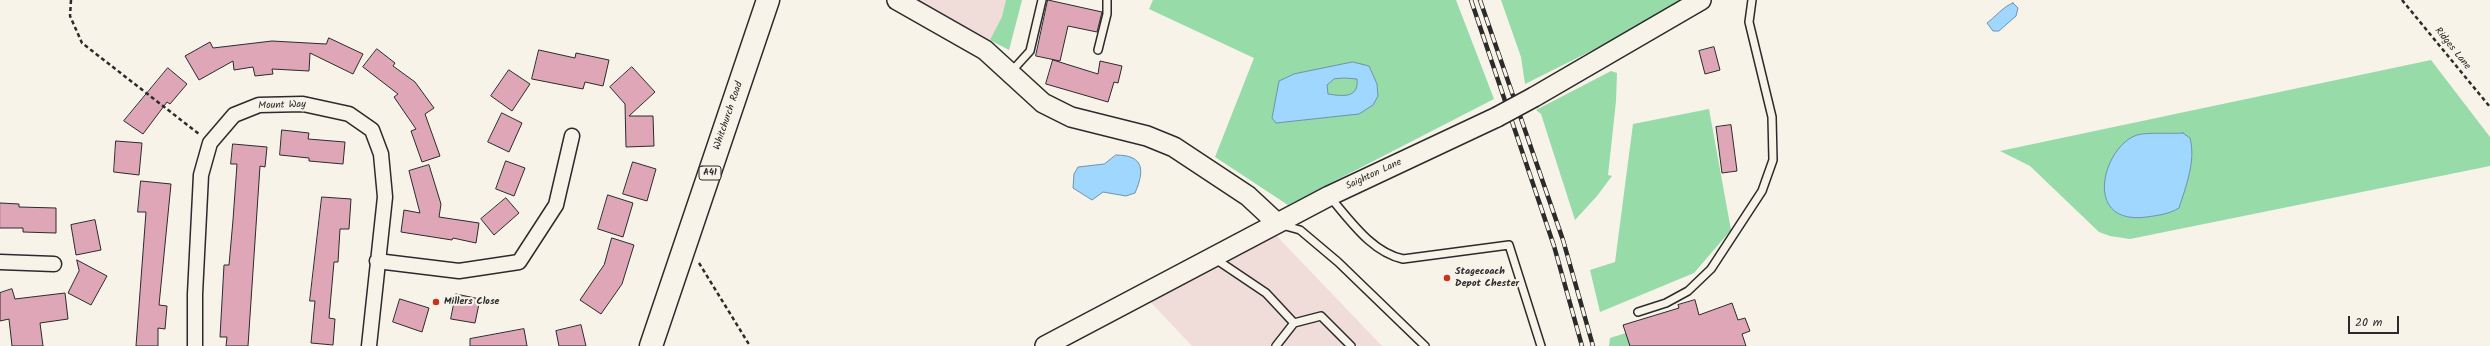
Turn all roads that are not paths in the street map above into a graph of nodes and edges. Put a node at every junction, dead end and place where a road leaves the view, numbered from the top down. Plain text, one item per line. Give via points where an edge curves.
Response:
1 (768, 0) edge
2 (897, 0) edge
3 (1042, 0) edge
4 (1107, 0) edge
5 (1701, 0) edge
6 (1752, 0) edge
7 (1098, 50) dead end
8 (1010, 73) junction
9 (572, 136) dead end
10 (1329, 196) junction
11 (1278, 223) junction
12 (1212, 258) junction
13 (377, 261) junction
14 (0, 262) edge
15 (54, 264) dead end
16 (1638, 312) dead end
17 (1294, 323) junction
18 (195, 346) edge
19 (369, 346) edge
20 (651, 346) edge
21 (1045, 346) edge
22 (1276, 346) edge
23 (1351, 346) edge
24 (1425, 346) edge
25 (1541, 346) edge

1 - 20 highway, Whitchurch Road / A41
2 - 8 street via 985,50
3 - 8 lane via 1030,51
4 - 7 lane via 1107,14
5 - 10 street, Saighton Lane, bridge via 1497,117
6 - 16 lane via 1749,22 1772,117 1773,160 1762,191 1711,269 1688,291 1666,303
8 - 11 street via 1043,103 1071,117 1147,136 1174,147 1248,196
9 - 13 street via 556,205 519,262 459,271
10 - 11 street, Saighton Lane
10 - 25 lane via 1372,243 1389,256 1403,258 1509,245
11 - 12 street, Saighton Lane
11 - 24 lane via 1300,230 1338,262
12 - 17 lane via 1266,293
12 - 21 street, Saighton Lane
13 - 18 street, Mount Way via 385,198 381,154 372,130 349,114 304,104 259,105 234,115 210,143 201,175
13 - 19 street, Mount Way
14 - 15 street
17 - 22 lane
17 - 23 lane via 1321,316

